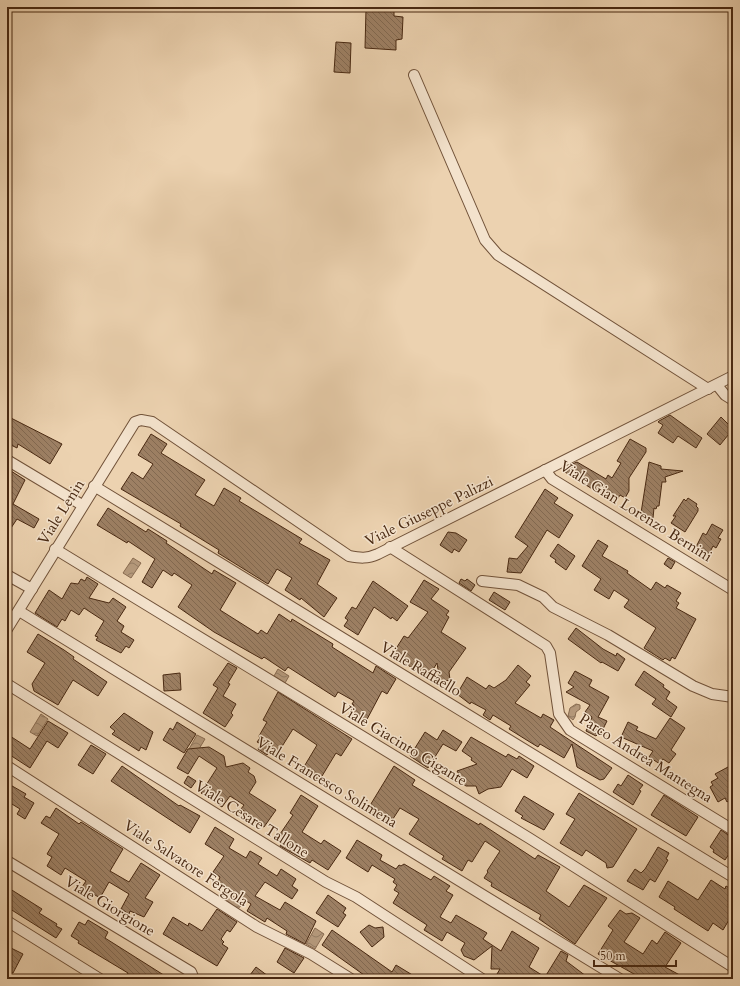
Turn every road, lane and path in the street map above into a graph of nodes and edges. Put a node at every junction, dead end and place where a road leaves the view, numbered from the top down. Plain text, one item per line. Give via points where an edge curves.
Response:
1 (414, 75) dead end
2 (733, 376) edge
3 (712, 387) junction
4 (733, 400) edge
5 (147, 420) joint
6 (7, 460) edge
7 (546, 470) junction
8 (94, 486) junction
9 (82, 505) junction
10 (390, 547) junction
11 (55, 549) junction
12 (7, 575) edge
13 (482, 581) dead end
14 (32, 589) junction
15 (733, 590) edge
16 (18, 611) junction
17 (7, 629) edge
18 (7, 684) edge
19 (733, 697) edge
20 (7, 766) edge
21 (733, 830) edge
22 (7, 862) edge
23 (733, 877) edge
24 (7, 921) edge
25 (733, 967) edge
26 (100, 979) edge
27 (195, 979) edge
28 (352, 979) edge
29 (482, 979) edge
30 (620, 979) edge

1 - 3 street via 485,240 498,255
2 - 3 street, Viale Giuseppe Palizzi
3 - 4 street
3 - 7 street, Viale Giuseppe Palizzi
5 - 8 street, Viale Lenin via 135,422
5 - 10 street, Viale Giuseppe Palizzi via 349,556 369,558
6 - 9 street
7 - 10 street, Viale Giuseppe Palizzi
7 - 15 street, Viale Gian Lorenzo Bernini via 552,479
8 - 9 street, Viale Lenin
8 - 23 street, Viale Raffaello
9 - 11 street, Viale Lenin
10 - 21 street, Parco Andrea Mantegna via 546,646 550,653 559,714 570,730
11 - 14 street, Viale Lenin
11 - 25 street, Viale Giacinto Gigante via 522,834
12 - 14 street
13 - 19 street via 518,585 543,597 553,607 608,635 693,686 712,694
14 - 16 street, Viale Lenin
16 - 17 street, Viale Lenin
16 - 30 street, Viale Francesco Solimena
18 - 29 street, Viale Cesare Tallone via 326,882 356,897
20 - 28 street, Viale Salvatore Fergola via 257,926
22 - 27 street, Viale Giorgione via 191,972
24 - 26 street

